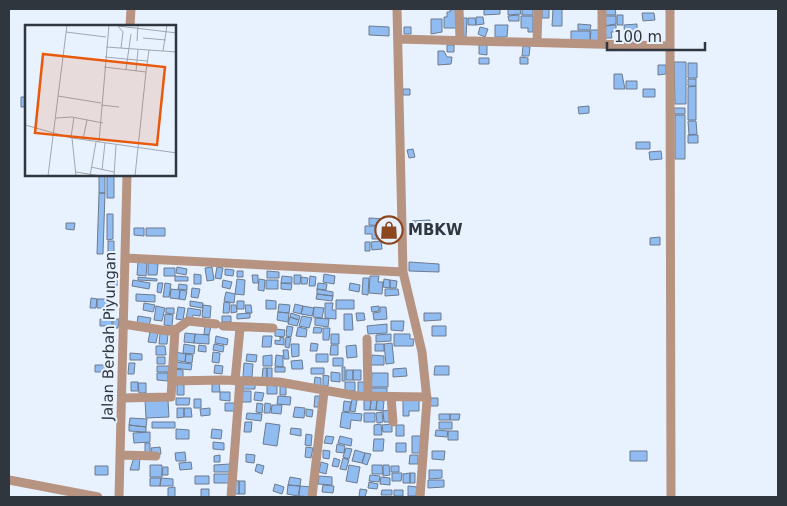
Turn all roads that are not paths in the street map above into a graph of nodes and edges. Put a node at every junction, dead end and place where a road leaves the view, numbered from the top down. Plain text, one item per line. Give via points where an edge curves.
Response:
1 (131, 9) edge
2 (397, 9) edge
3 (459, 9) edge
4 (538, 9) edge
5 (602, 9) edge
6 (670, 9) edge
7 (130, 25) edge
8 (398, 39) junction
9 (460, 40) junction
10 (537, 42) junction
11 (602, 44) junction
12 (670, 46) junction
13 (127, 176) edge
14 (125, 258) junction
15 (403, 272) junction
16 (123, 324) junction
17 (240, 328) junction
18 (274, 328) dead end
19 (175, 330) junction
20 (367, 339) dead end
21 (172, 381) junction
22 (237, 381) junction
23 (324, 392) junction
24 (368, 397) junction
25 (391, 397) junction
26 (427, 397) junction
27 (122, 398) junction
28 (393, 422) dead end
29 (120, 455) junction
30 (156, 456) dead end
31 (9, 480) edge
32 (98, 497) edge
33 (119, 497) edge
34 (231, 497) edge
35 (312, 497) edge
36 (420, 497) edge
37 (671, 497) edge

1 - 7 street
2 - 8 street
3 - 9 street
4 - 10 street
5 - 11 street
6 - 12 street
8 - 9 street
8 - 15 street
9 - 10 street
10 - 11 street
11 - 12 street
12 - 37 street
13 - 14 street, Jalan Berbah Piyungan
14 - 15 street
14 - 16 street, Jalan Berbah Piyungan
15 - 26 street via 422,352
16 - 19 street
16 - 27 street, Jalan Berbah Piyungan
17 - 18 street
17 - 19 street via 188,321
17 - 22 street
19 - 21 street
20 - 24 street
21 - 22 street
21 - 27 street via 171,397
22 - 23 street via 299,384
22 - 34 street
23 - 24 street
23 - 35 street
24 - 25 street
25 - 26 street
25 - 28 street
26 - 36 street
27 - 29 street, Jalan Berbah Piyungan
29 - 30 street
29 - 33 street, Jalan Berbah Piyungan
31 - 32 street

